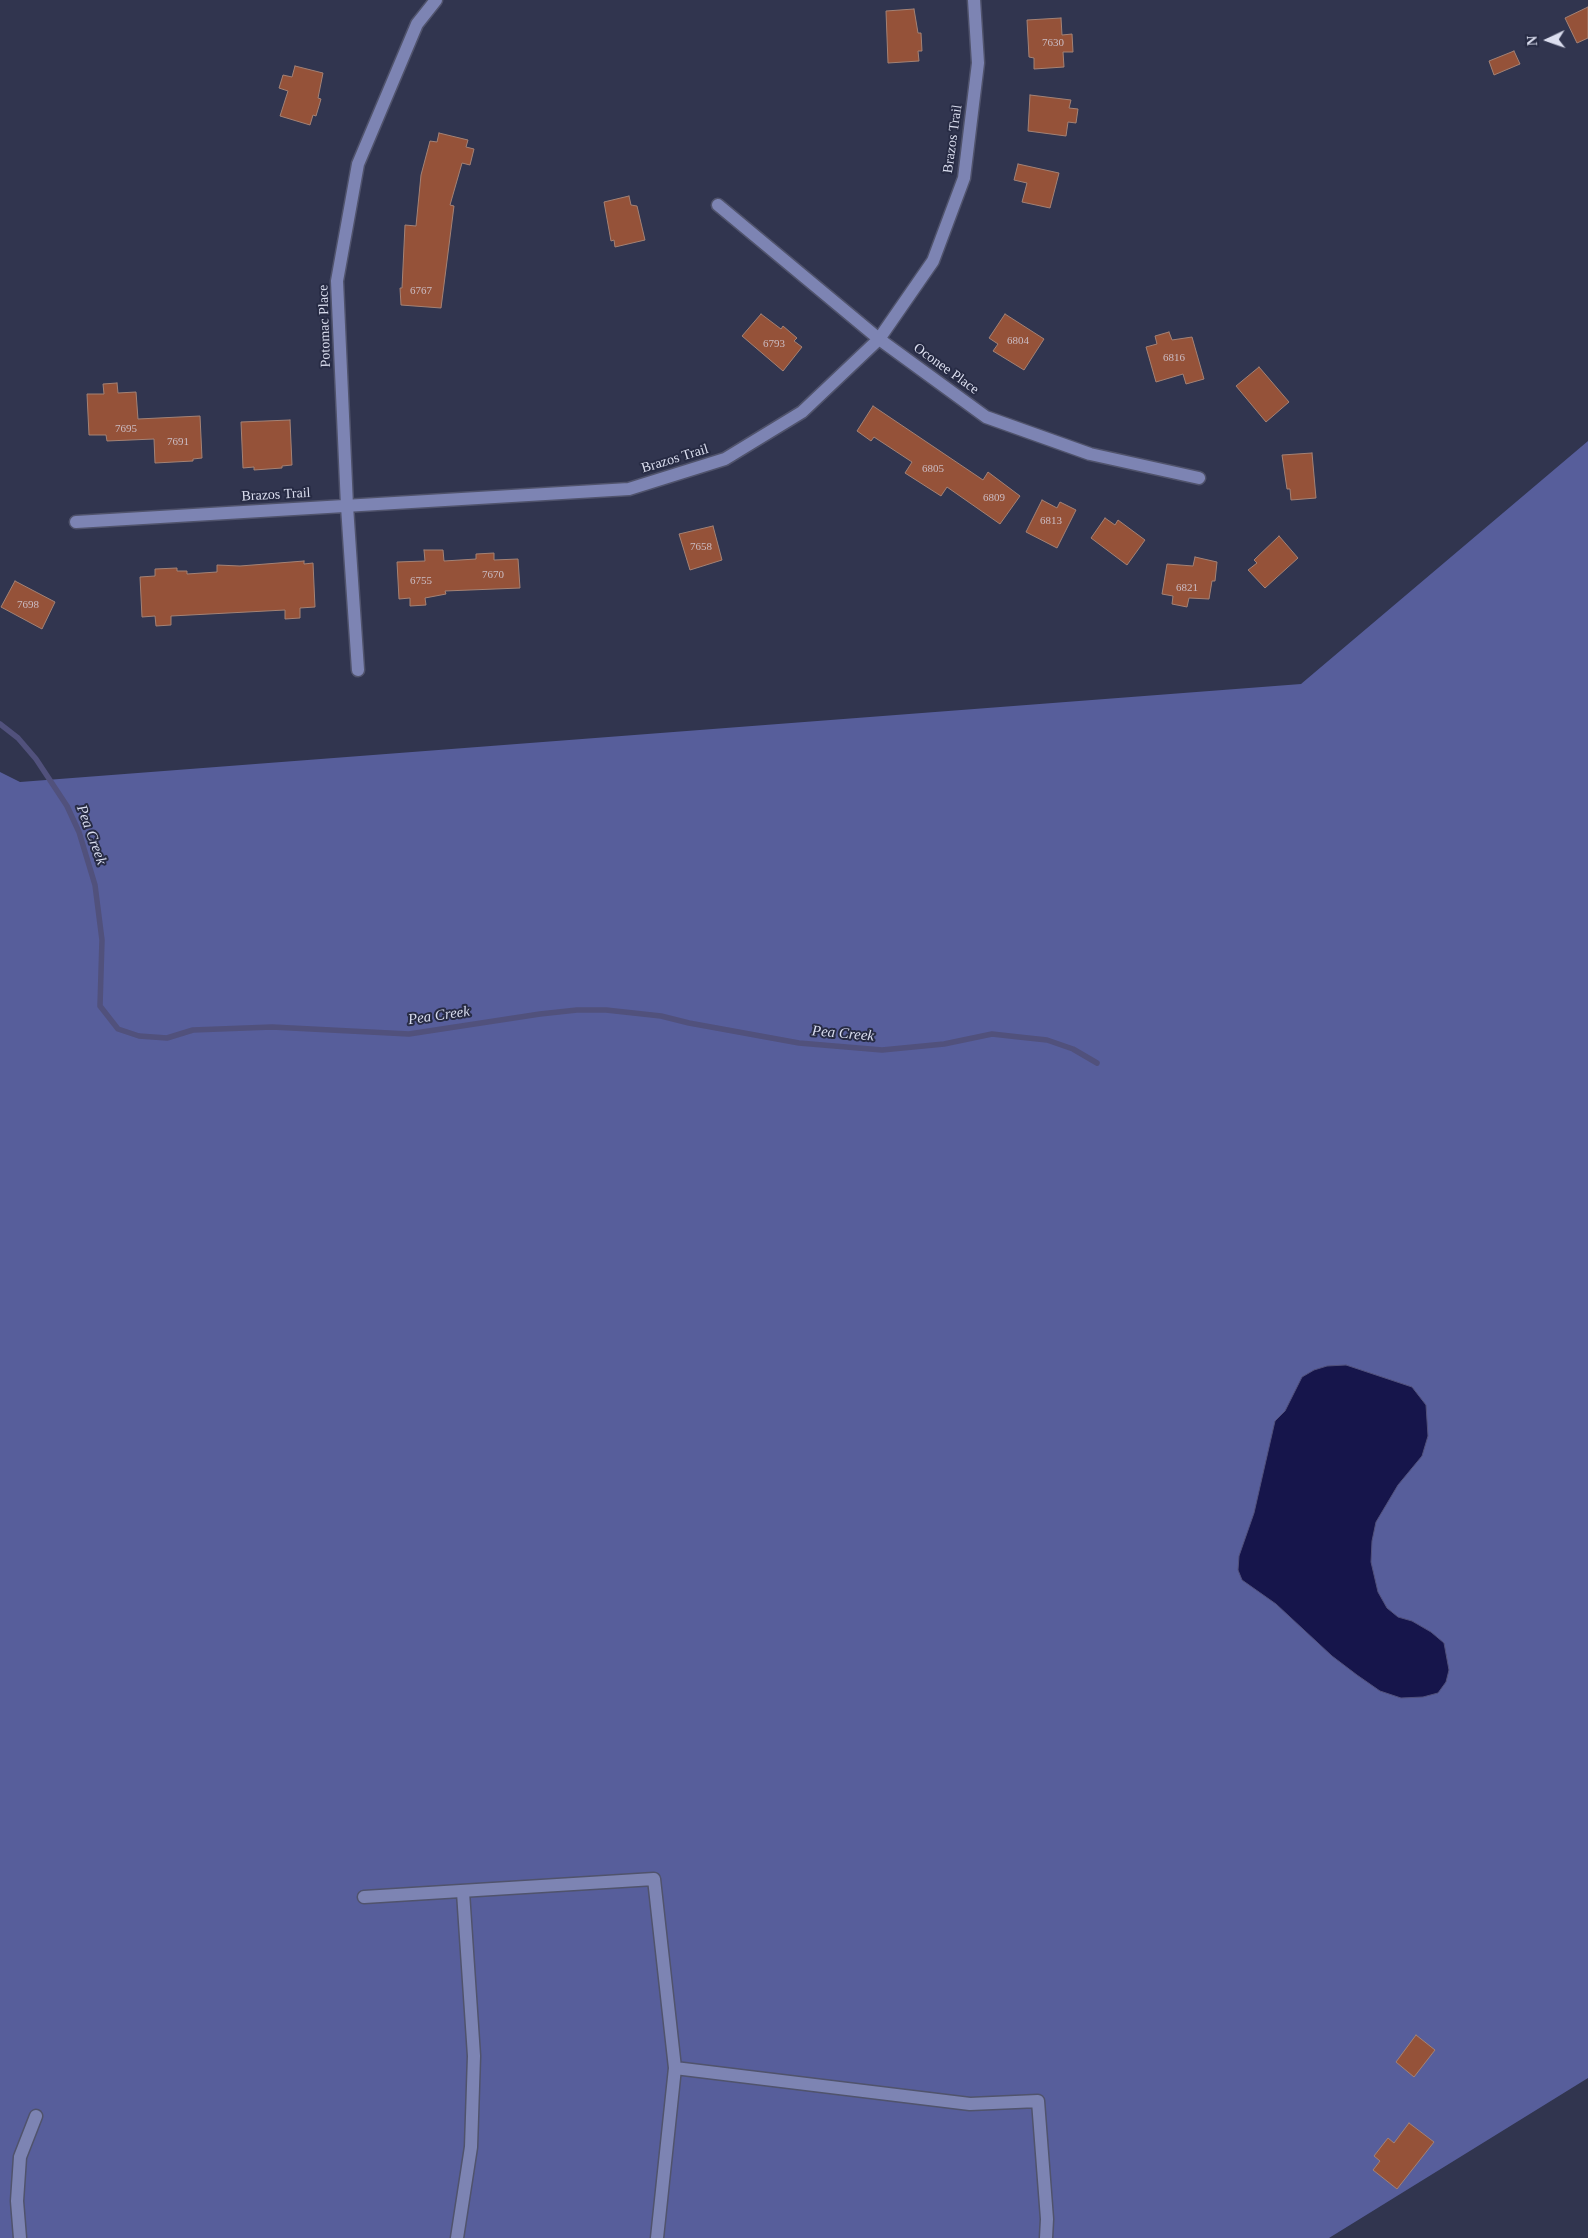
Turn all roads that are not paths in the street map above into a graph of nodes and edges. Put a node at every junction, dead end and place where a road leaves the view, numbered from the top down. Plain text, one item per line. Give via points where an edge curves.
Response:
1 (436, 0) edge
2 (974, 0) edge
3 (718, 205) dead end
4 (879, 339) junction
5 (1199, 478) dead end
6 (347, 506) junction
7 (76, 522) dead end
8 (358, 670) dead end
9 (463, 1892) junction
10 (364, 1897) dead end
11 (675, 2068) junction
12 (36, 2116) dead end
13 (20, 2238) edge
14 (457, 2238) edge
15 (657, 2238) edge
16 (1046, 2238) edge

1 - 6 street, Potomac Place via 417,24 358,164 339,271
2 - 4 street, Brazos Trail via 978,63 964,178 933,261
3 - 4 street, Oconee Place
4 - 5 street, Oconee Place via 986,417 1090,454
4 - 6 street, Brazos Trail via 802,412 725,459 629,489
6 - 7 street, Brazos Trail
6 - 8 street, Potomac Place
9 - 10 street
9 - 11 street via 654,1879
9 - 14 street via 474,2056 471,2147
11 - 15 street
11 - 16 street via 970,2104 1038,2101
12 - 13 street via 20,2157 17,2202

